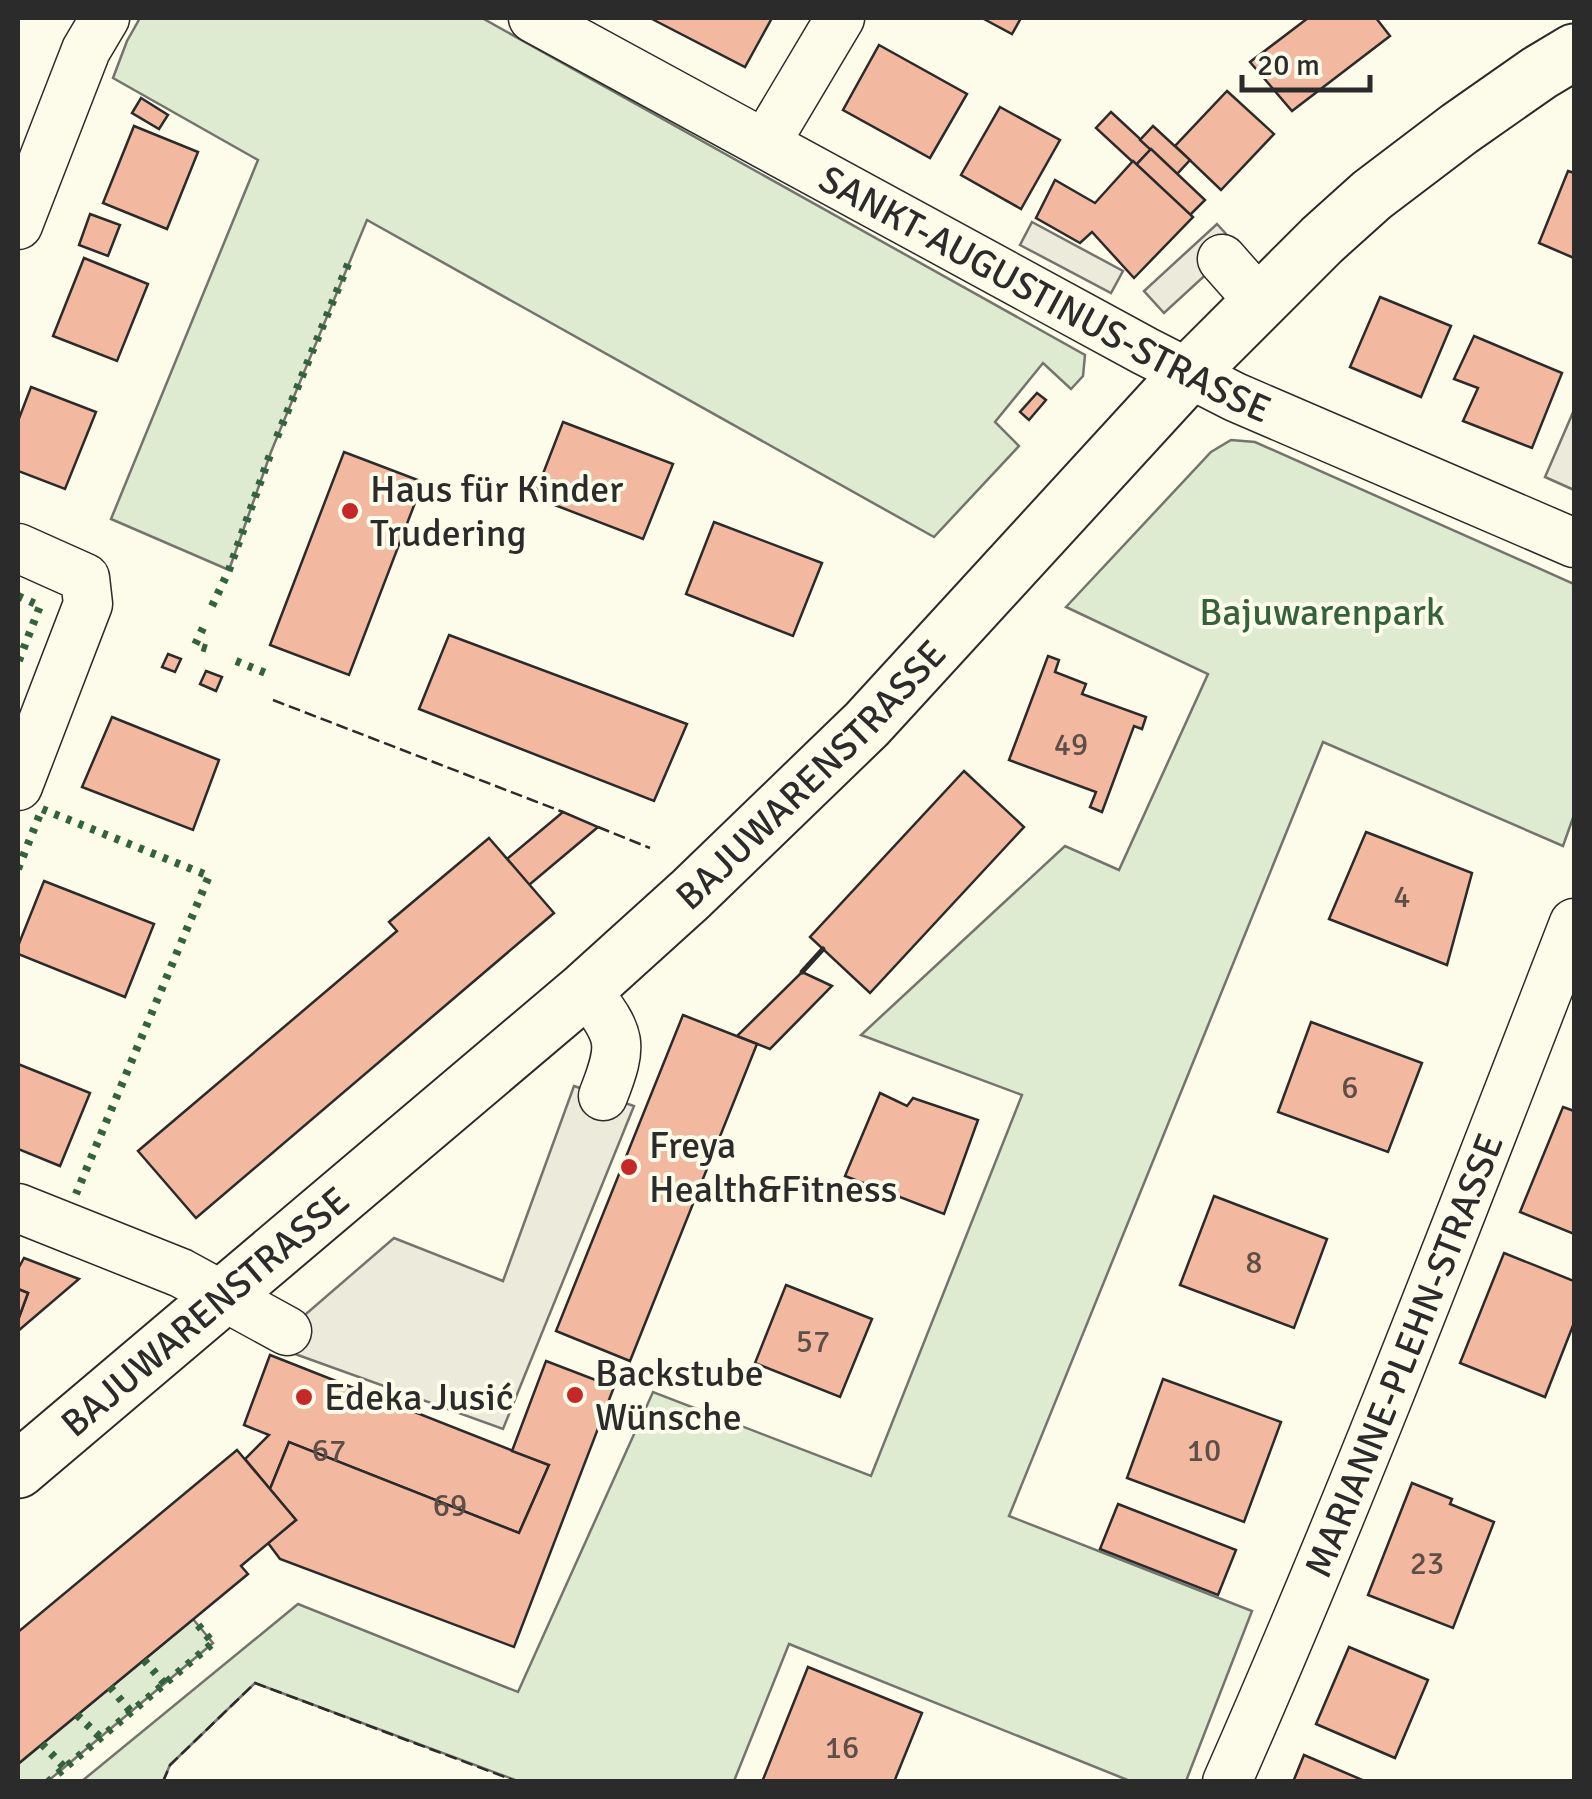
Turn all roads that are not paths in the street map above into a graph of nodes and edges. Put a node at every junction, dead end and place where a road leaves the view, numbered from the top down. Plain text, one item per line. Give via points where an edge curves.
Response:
1 (532, 18) edge
2 (840, 18) edge
3 (92, 22) edge
4 (1574, 52) edge
5 (765, 144) junction
6 (18, 224) edge
7 (1222, 260) dead end
8 (1260, 302) junction
9 (1189, 372) junction
10 (1574, 544) edge
11 (18, 548) edge
12 (18, 786) edge
13 (1574, 924) edge
14 (586, 989) junction
15 (603, 1096) dead end
16 (18, 1208) edge
17 (222, 1297) junction
18 (287, 1331) dead end
19 (18, 1470) edge
20 (1228, 1782) edge

1 - 5 street, SANKT-AUGUSTINUS-STRASSE
2 - 5 street
3 - 6 street
4 - 8 main road, BAJUWARENSTRASSE via 1372,195
5 - 9 street, SANKT-AUGUSTINUS-STRASSE
7 - 8 street
8 - 9 main road, BAJUWARENSTRASSE
9 - 10 street, SANKT-AUGUSTINUS-STRASSE
9 - 14 main road, BAJUWARENSTRASSE via 868,724
11 - 12 street via 85,578 88,604
13 - 20 street, MARIANNE-PLEHN-STRASSE via 1397,1377
14 - 15 street via 614,1029 617,1061
14 - 17 main road, BAJUWARENSTRASSE
16 - 17 street
17 - 18 street
17 - 19 main road, BAJUWARENSTRASSE

